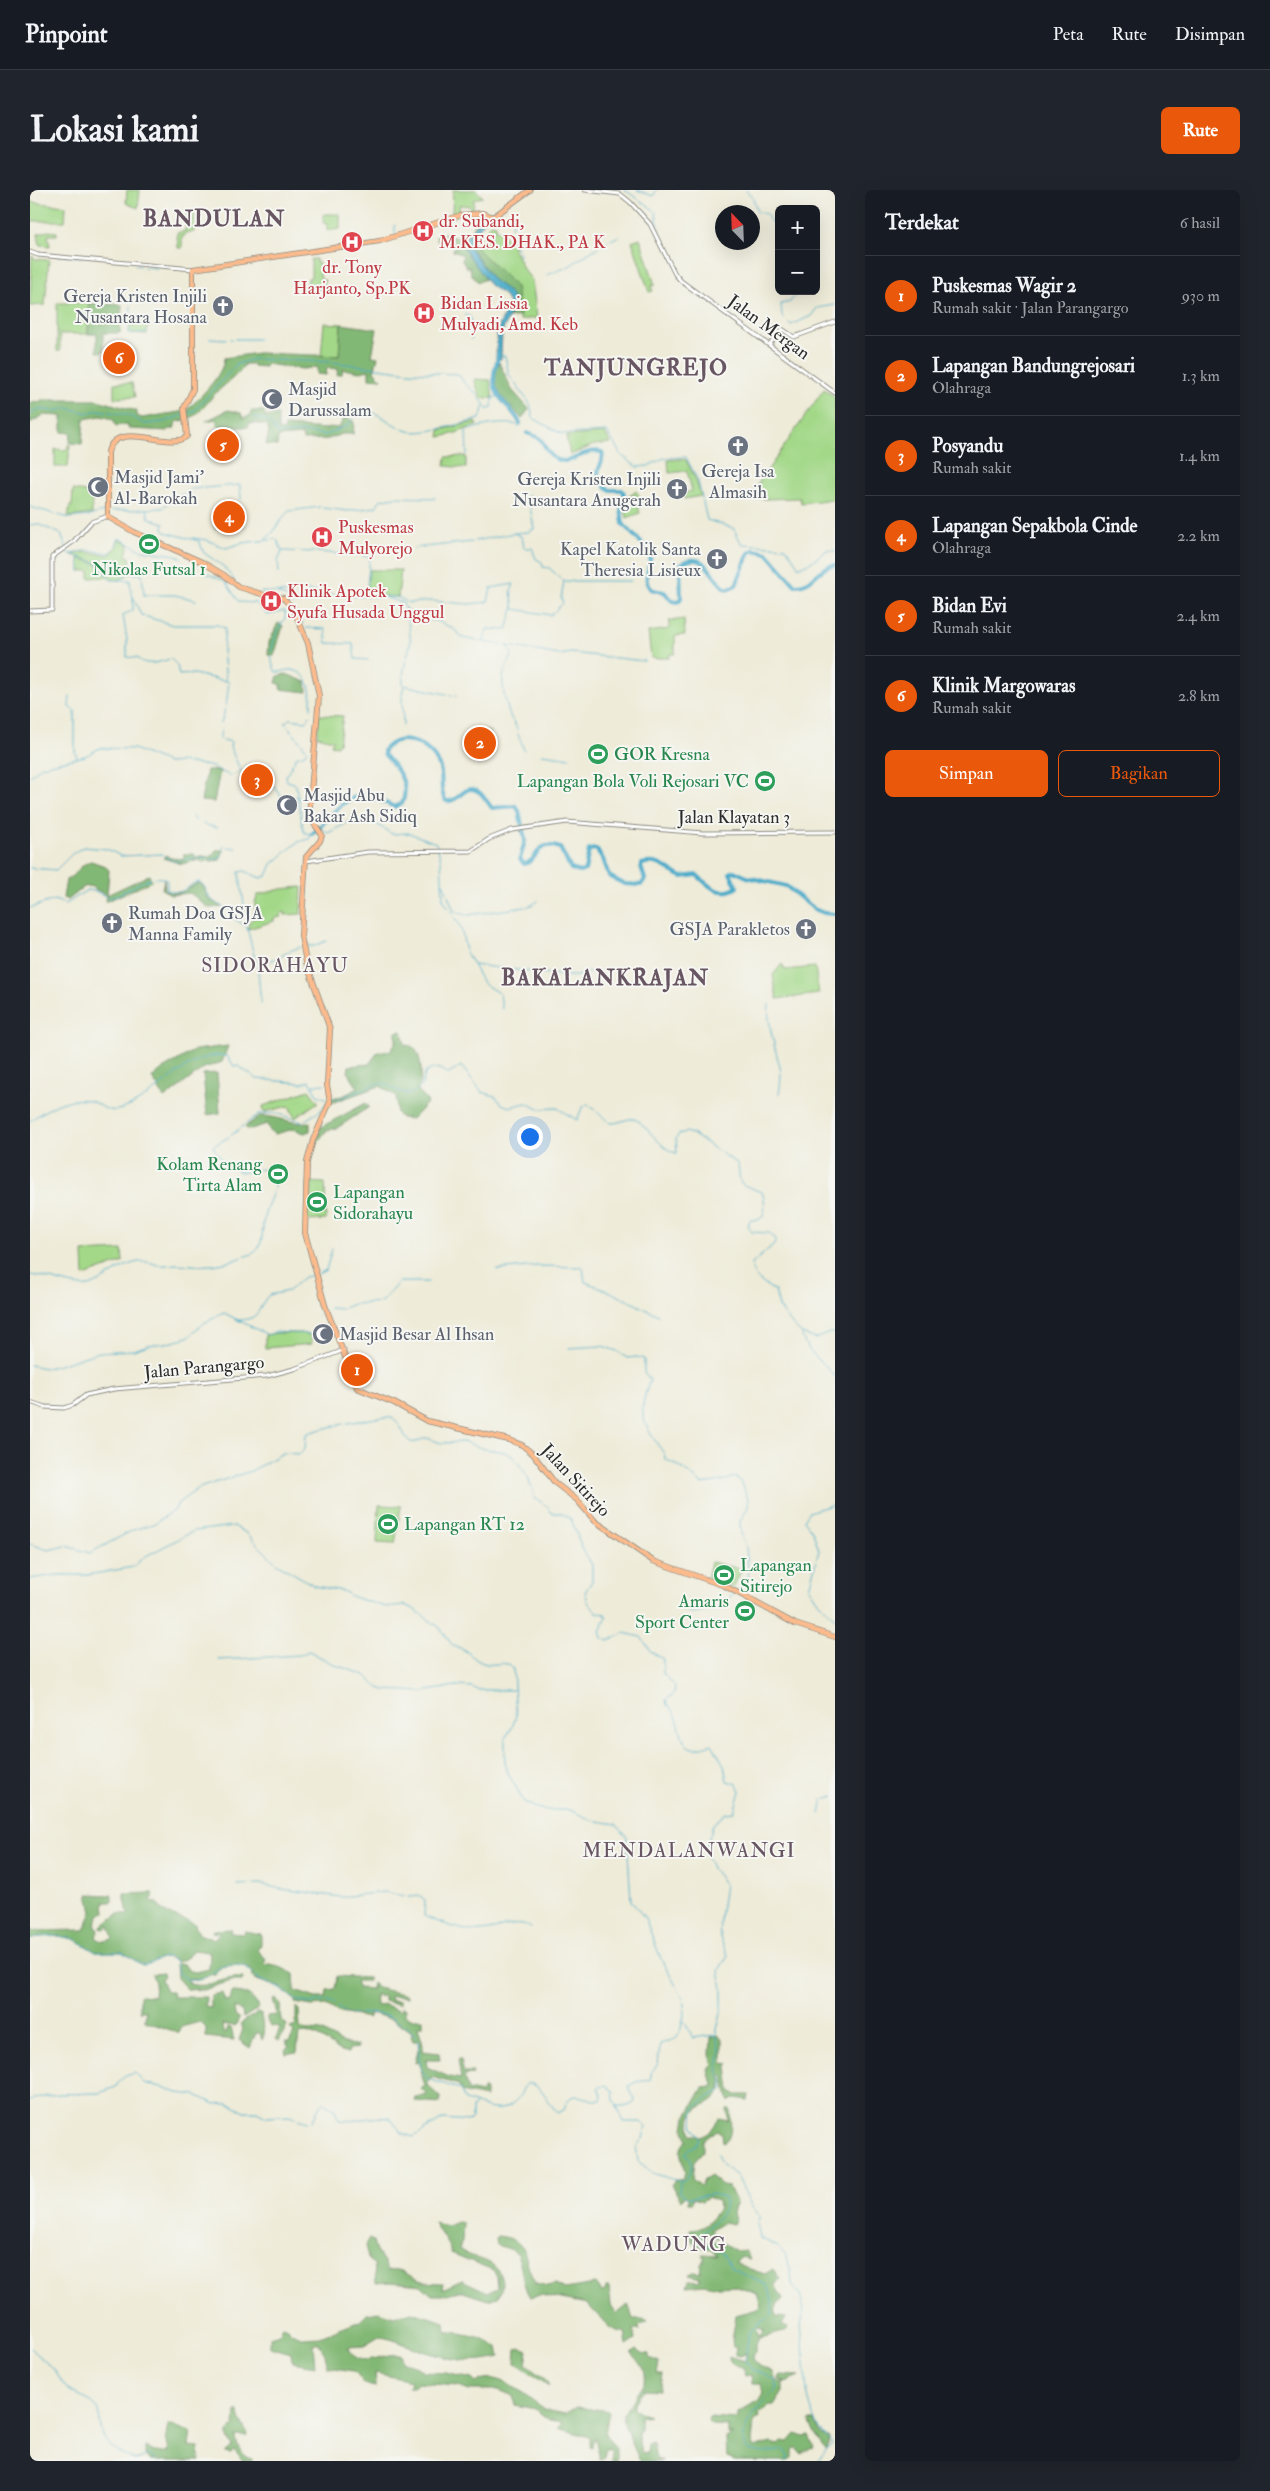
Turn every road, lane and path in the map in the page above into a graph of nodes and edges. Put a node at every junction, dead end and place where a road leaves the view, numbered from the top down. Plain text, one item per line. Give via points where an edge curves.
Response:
1 (530, 190) edge
2 (585, 190) edge
3 (30, 252) edge
4 (193, 269) junction
5 (835, 322) edge
6 (769, 345) junction
7 (835, 393) edge
8 (109, 513) junction
9 (30, 611) edge
10 (835, 832) edge
11 (306, 861) junction
12 (344, 1350) junction
13 (30, 1402) edge
14 (835, 1637) edge

1 - 4 main road via 490,218 483,213 459,215 371,243
2 - 6 street, Jalan Mergan via 624,196 645,217 675,274
3 - 4 street
4 - 8 main road via 193,391 184,409 188,434 186,438 123,437 113,443 108,452
5 - 6 street via 794,337 782,329
6 - 7 street, Jalan Mergan
8 - 9 street via 91,522 51,558 52,610
8 - 11 main road via 134,532 202,562 239,587 283,598 293,608 304,631 317,685 310,814 320,829 321,839
10 - 11 street, Jalan Klayatan 3 via 724,834 633,829 579,822 515,829 468,851 368,852
11 - 12 main road via 301,940 330,1029 327,1082 330,1100 307,1162 305,1233 325,1306
12 - 13 street, Jalan Parangargo via 280,1373 114,1389 86,1395 67,1407 44,1407
12 - 14 main road, Jalan Sitirejo via 358,1389 427,1421 522,1445 534,1454 555,1483 577,1500 600,1526 653,1561 725,1586 795,1624

